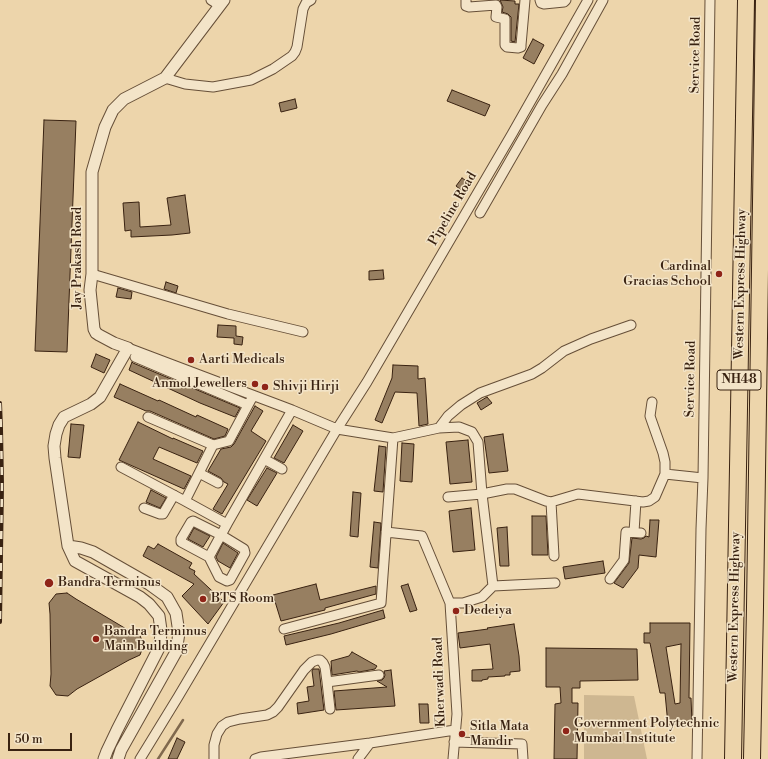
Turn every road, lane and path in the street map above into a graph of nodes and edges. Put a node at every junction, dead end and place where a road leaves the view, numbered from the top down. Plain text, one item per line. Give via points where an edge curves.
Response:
1 (311, 0) edge
2 (466, 0) edge
3 (525, 0) edge
4 (540, 0) edge
5 (566, 0) edge
6 (588, 0) edge
7 (603, 0) edge
8 (710, 0) edge
9 (746, 0) edge
10 (764, 0) edge
11 (218, 2) edge
12 (165, 78) junction
13 (480, 213) dead end
14 (92, 274) junction
15 (630, 325) dead end
16 (303, 332) dead end
17 (132, 352) junction
18 (253, 396) junction
19 (652, 402) dead end
20 (248, 405) junction
21 (292, 410) junction
22 (148, 417) dead end
23 (439, 428) junction
24 (337, 429) junction
25 (393, 438) junction
26 (213, 445) junction
27 (264, 459) junction
28 (121, 467) dead end
29 (282, 469) dead end
30 (199, 473) junction
31 (665, 474) junction
32 (703, 478) junction
33 (218, 482) dead end
34 (482, 494) junction
35 (174, 495) junction
36 (448, 497) dead end
37 (185, 501) junction
38 (636, 501) junction
39 (551, 502) junction
40 (144, 508) dead end
41 (227, 524) junction
42 (386, 532) junction
43 (221, 535) junction
44 (68, 546) junction
45 (554, 556) dead end
46 (209, 557) junction
47 (610, 579) dead end
48 (555, 583) dead end
49 (493, 586) junction
50 (450, 603) junction
51 (762, 607) edge
52 (284, 629) dead end
53 (379, 675) dead end
54 (327, 682) junction
55 (330, 709) dead end
56 (455, 730) junction
57 (454, 742) junction
58 (370, 743) junction
59 (289, 756) edge
60 (452, 758) edge
61 (104, 759) edge
62 (118, 759) edge
63 (140, 759) edge
64 (214, 759) edge
65 (255, 759) edge
66 (358, 759) edge
67 (523, 759) edge
68 (697, 759) edge
69 (733, 759) edge
70 (752, 759) edge

1 - 12 street via 303,9 295,52 273,69 250,80 213,87 185,84
2 - 3 street via 467,6 496,5 496,17 505,19 504,46 518,48 522,46
4 - 5 street via 544,4
6 - 24 street, Pipeline Road via 367,382
7 - 13 street
8 - 32 street, Service Road
9 - 69 highway, Western Express Highway / NH48
10 - 51 highway, Western Express Highway / NH48
11 - 12 street, Jay Prakash Road
12 - 14 street, Jay Prakash Road via 124,100 113,110 105,127 92,172
14 - 16 street via 228,314
14 - 17 street, Jay Prakash Road via 90,290 94,330
15 - 23 street via 564,351 532,374 480,393 448,416
17 - 18 street, Jay Prakash Road
17 - 20 street
17 - 44 street via 100,397 64,417 56,434 55,458
18 - 20 street
18 - 21 street, Jay Prakash Road
19 - 31 street via 650,416 663,453
20 - 26 street via 229,441
21 - 24 street, Jay Prakash Road
21 - 27 street
22 - 26 street
23 - 25 street
23 - 34 street via 459,427 472,432 478,442
24 - 25 street
24 - 63 street, Pipeline Road
25 - 42 street
26 - 30 street
27 - 29 street
27 - 41 street
28 - 35 street
30 - 33 street
30 - 37 street
31 - 32 street
31 - 38 street via 655,497 649,501
32 - 68 street, Service Road
34 - 36 street
34 - 39 street via 515,489
34 - 49 street
35 - 37 street
35 - 40 street via 163,514
37 - 41 street
38 - 39 street via 578,494
38 - 47 street via 638,532 626,532 624,560
39 - 45 street
41 - 43 street
42 - 50 street, Kherwadi Road via 422,536
42 - 52 street via 381,603
43 - 46 street
43 - 46 street via 193,521 181,539 181,542
43 - 46 street via 245,551 230,580 220,578
44 - 61 street via 75,561 140,597 159,616 160,646
44 - 62 street via 93,552 149,584 166,597 176,613 179,633 176,652
48 - 49 street
49 - 50 street via 482,597 463,603
50 - 56 street, Kherwadi Road via 457,714
51 - 70 highway, Western Express Highway / NH48
53 - 54 street
54 - 55 street
54 - 64 street via 323,663 320,660 312,662 273,712 228,722 222,726 214,745
56 - 57 street, Kherwadi Road
56 - 58 street
57 - 60 street, Kherwadi Road
57 - 67 street via 522,744
58 - 59 street
58 - 66 street
59 - 65 street

